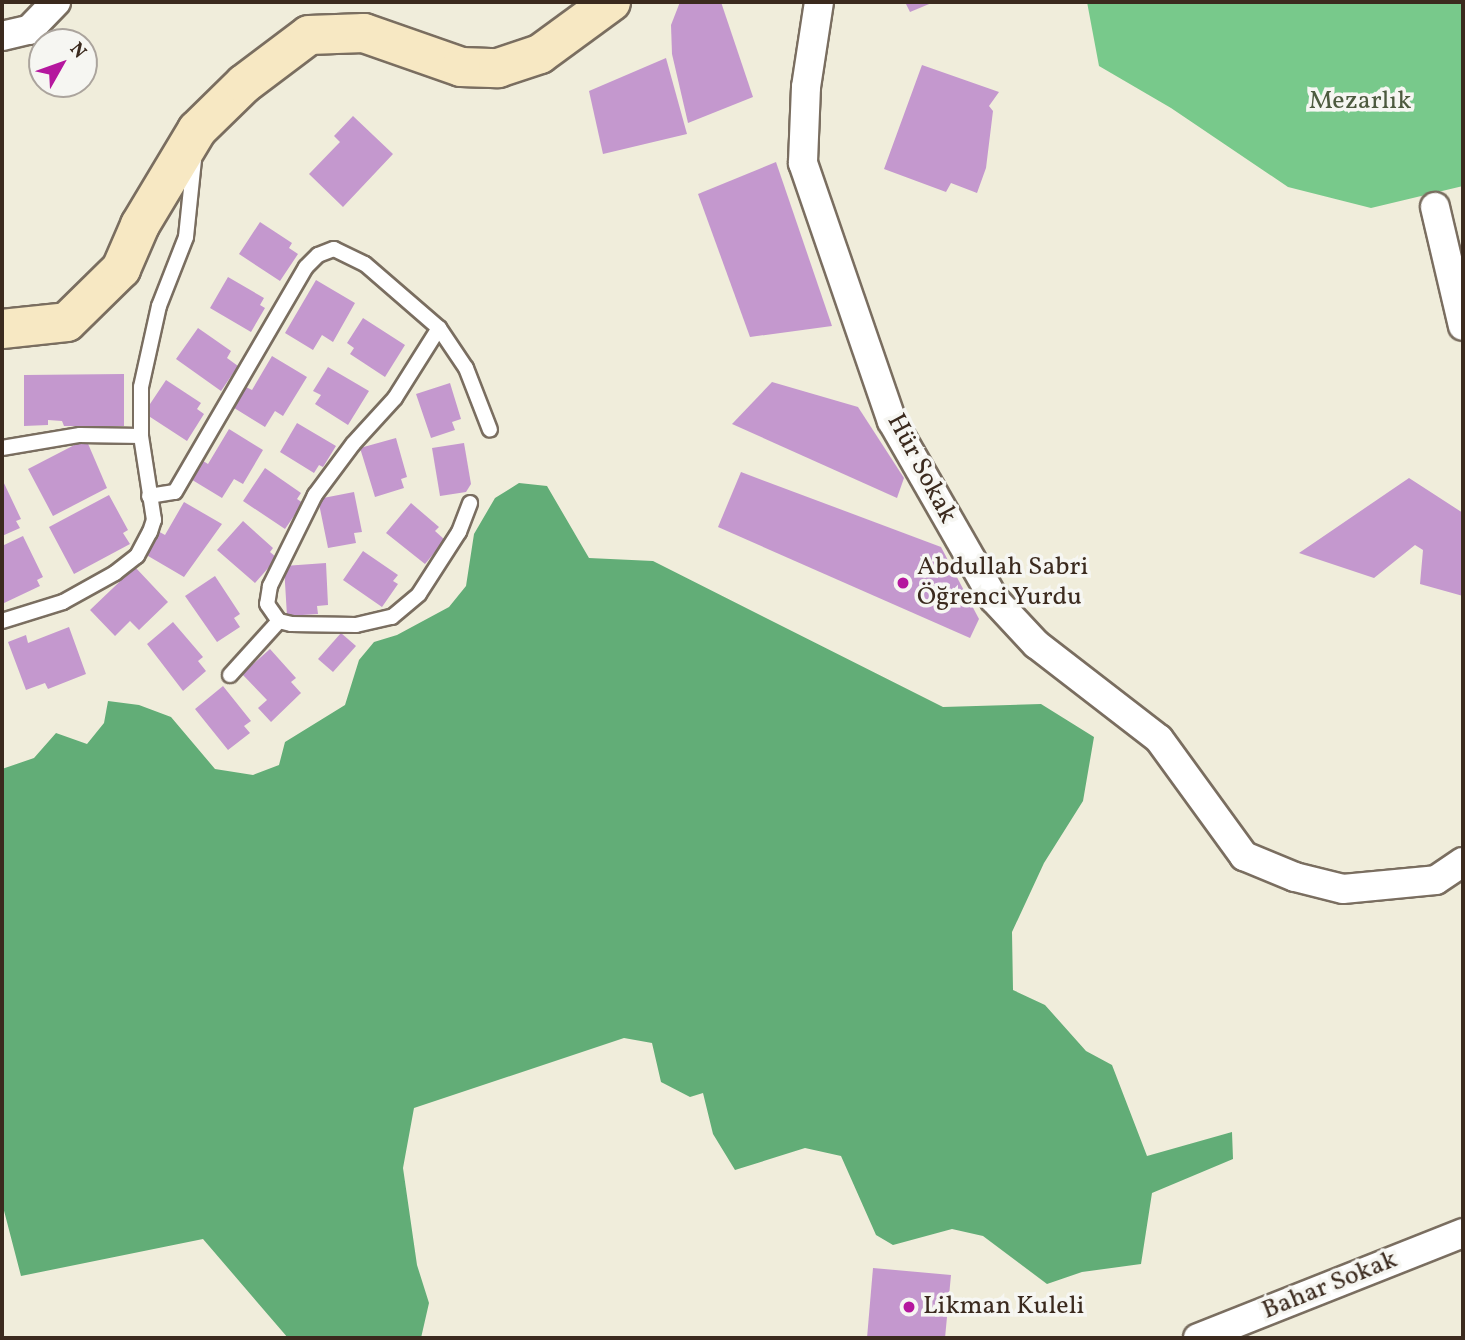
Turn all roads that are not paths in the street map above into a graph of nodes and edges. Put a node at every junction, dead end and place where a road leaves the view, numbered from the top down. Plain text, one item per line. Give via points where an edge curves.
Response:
1 (56, 2) edge
2 (611, 2) edge
3 (819, 2) edge
4 (2, 36) edge
5 (197, 130) junction
6 (1435, 207) dead end
7 (1463, 326) edge
8 (439, 328) junction
9 (2, 329) edge
10 (491, 430) dead end
11 (141, 436) junction
12 (2, 448) edge
13 (149, 496) junction
14 (470, 503) dead end
15 (2, 621) edge
16 (279, 621) junction
17 (230, 675) dead end
18 (1463, 862) edge
19 (1463, 1233) edge
20 (1198, 1338) edge

1 - 4 street via 29,30
2 - 5 street via 540,54 498,68 461,67 364,33 309,35 244,84
3 - 18 street, Hür Sokak via 806,87 803,163 892,421 994,599 1036,644 1159,739 1244,856 1295,877 1343,889 1436,880
5 - 9 street via 140,225 121,269 67,322
5 - 11 lane via 186,237 159,306 142,377
6 - 7 street
8 - 10 lane via 466,369
8 - 13 lane via 352,255 334,249 318,255 285,301 174,492
8 - 16 lane via 395,398 353,444 316,495 270,586 267,604
11 - 12 lane via 80,435
11 - 13 lane
13 - 15 lane via 154,520 137,556 63,602
14 - 16 lane via 459,531 419,594 392,617 356,625
16 - 17 lane
19 - 20 street, Bahar Sokak

